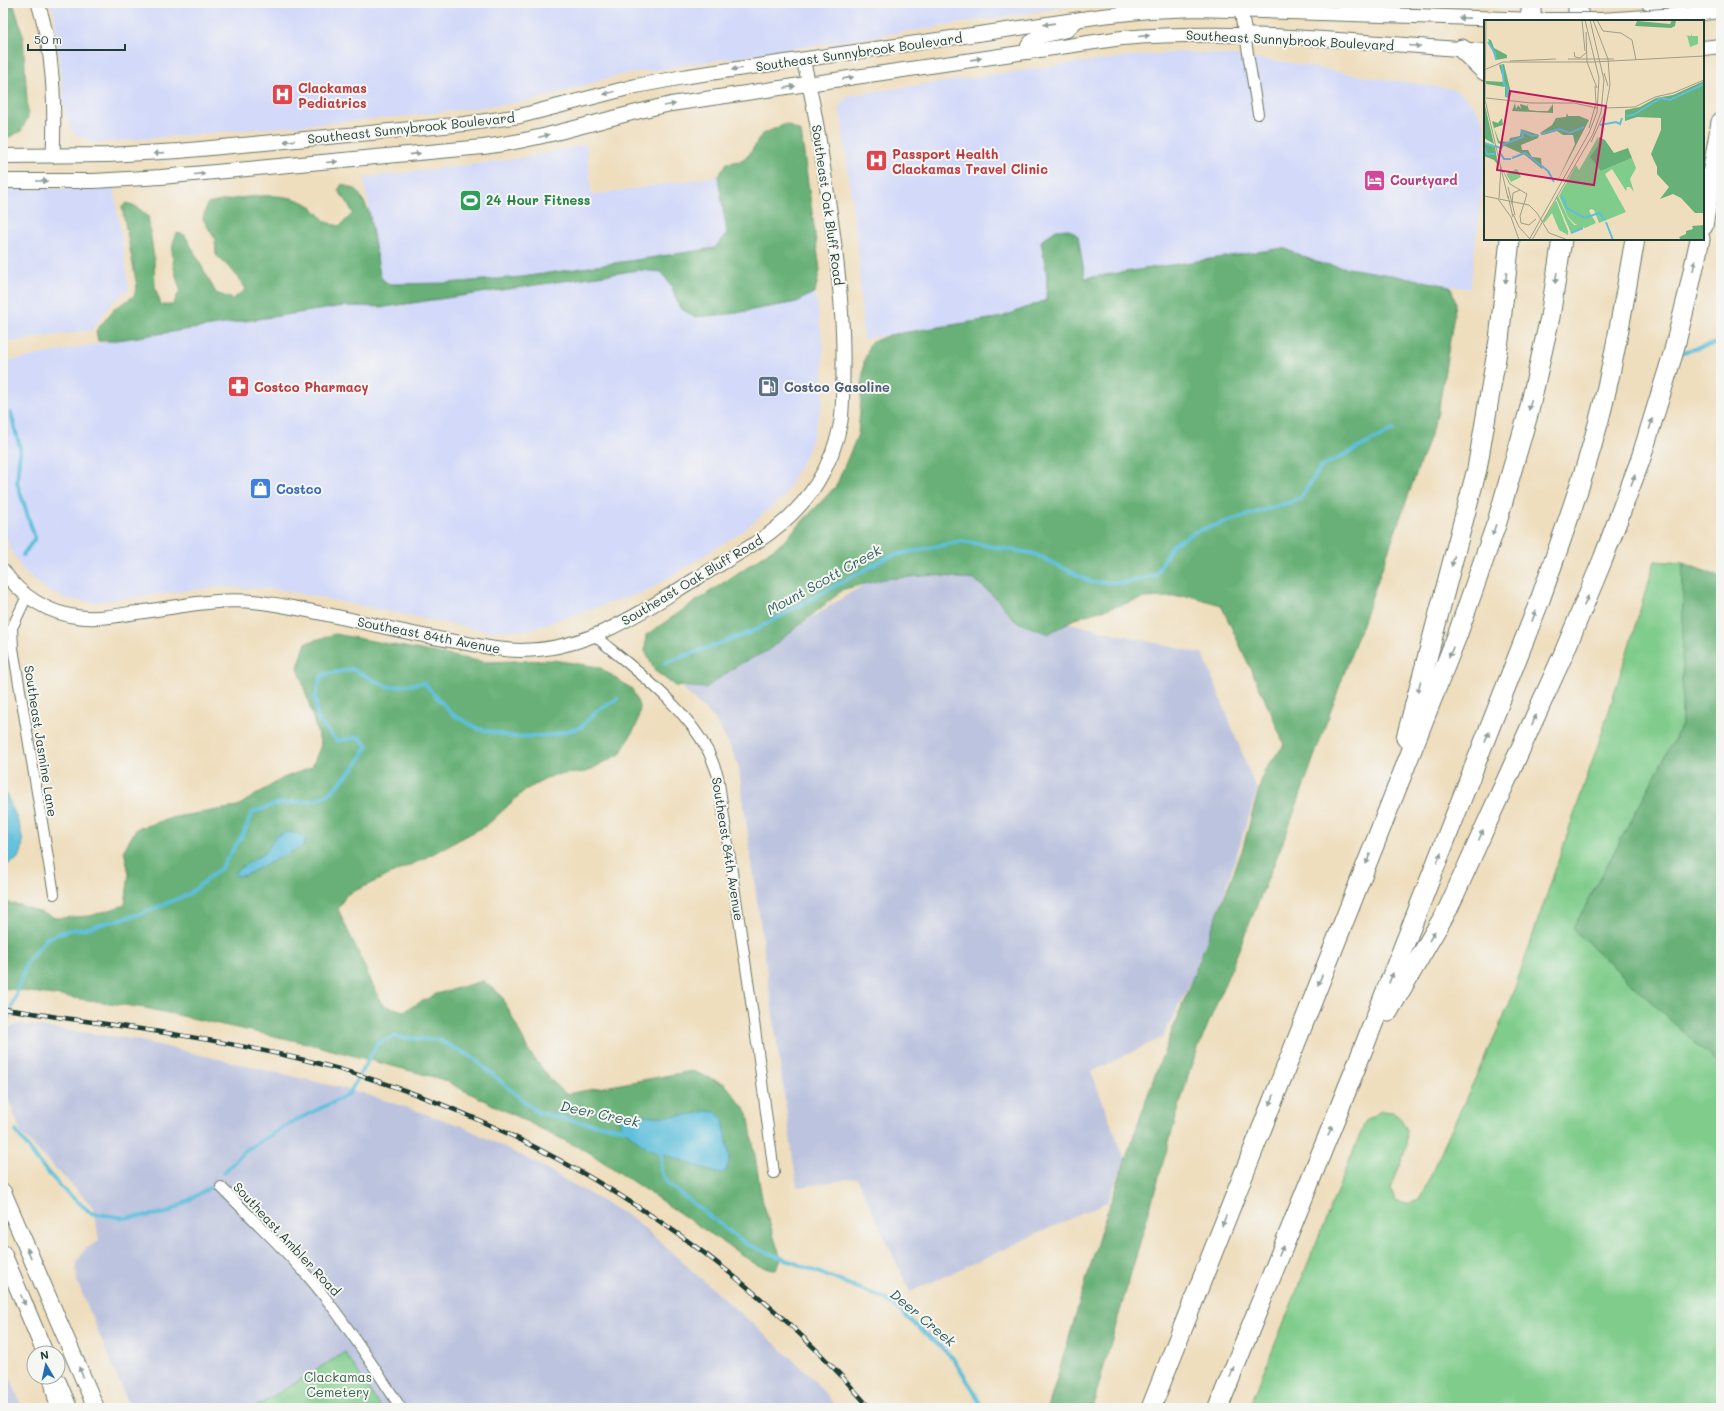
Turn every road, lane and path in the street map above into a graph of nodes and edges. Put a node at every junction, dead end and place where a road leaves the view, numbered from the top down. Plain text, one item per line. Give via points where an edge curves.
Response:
1 (38, 3) edge
2 (1654, 3) edge
3 (1240, 6) edge
4 (1721, 11) edge
5 (1534, 16) edge
6 (1077, 20) junction
7 (1653, 20) edge
8 (1245, 35) junction
9 (1721, 46) edge
10 (1704, 48) edge
11 (1462, 49) junction
12 (1484, 51) edge
13 (1028, 52) junction
14 (803, 60) junction
15 (1484, 70) edge
16 (809, 84) junction
17 (1258, 114) dead end
18 (1721, 122) edge
19 (3, 156) edge
20 (53, 156) junction
21 (3, 181) edge
22 (1704, 221) edge
23 (1510, 240) edge
24 (1562, 240) edge
25 (1635, 240) edge
26 (1700, 240) edge
27 (3, 570) edge
28 (27, 596) junction
29 (595, 636) junction
30 (1383, 823) junction
31 (54, 894) dead end
32 (1356, 1067) junction
33 (774, 1173) dead end
34 (221, 1187) dead end
35 (3, 1192) edge
36 (3, 1253) edge
37 (42, 1345) edge
38 (54, 1385) edge
39 (59, 1385) edge
40 (59, 1408) edge
41 (69, 1408) edge
42 (96, 1408) edge
43 (401, 1408) edge
44 (1151, 1408) edge
45 (1218, 1408) edge

1 - 20 street via 48,45 53,97
2 - 7 highway
5 -> 3 main road, Southeast Sunnybrook Boulevard
3 - 6 main road, Southeast Sunnybrook Boulevard via 1149,11
3 - 8 street
4 - 5 main road, Southeast Sunnybrook Boulevard, bridge via 1601,20
6 - 13 main road via 1067,30 1035,39 1028,46
6 -> 14 main road, Southeast Sunnybrook Boulevard
8 -> 11 main road, Southeast Sunnybrook Boulevard
13 -> 8 main road, Southeast Sunnybrook Boulevard via 1158,35
8 - 17 street
9 - 10 main road
11 - 12 main road, Southeast Sunnybrook Boulevard
11 - 15 highway
16 -> 13 main road, Southeast Sunnybrook Boulevard
14 - 16 street, Southeast Oak Bluff Road
14 -> 20 main road, Southeast Sunnybrook Boulevard via 651,83 542,111 486,121 179,151
21 -> 16 main road, Southeast Sunnybrook Boulevard via 94,181 161,177 482,147 530,139 671,104
16 - 29 street, Southeast Oak Bluff Road via 838,257 844,344 843,395 835,447 804,501 787,519 755,545 632,618
18 - 22 highway
19 - 20 main road, Southeast Sunnybrook Boulevard
23 -> 30 highway via 1499,340 1477,469
24 -> 30 highway via 1550,317 1532,395 1497,522 1457,636
32 -> 25 highway via 1495,716 1567,524 1605,395
32 -> 26 highway via 1448,909 1563,655 1603,559 1640,461 1673,354
27 - 28 street, Southeast 84th Avenue via 14,585
28 - 29 street, Southeast 84th Avenue via 59,612 88,618 233,600 257,602 435,639 504,650 562,646
28 - 31 street, Southeast Jasmine Lane via 12,628 12,648
29 - 33 street, Southeast 84th Avenue via 682,714 708,751 718,776
30 -> 44 highway
45 -> 32 highway
34 - 43 street, Southeast Ambler Road via 299,1267 326,1299
42 -> 35 main road
36 -> 37 main road
38 - 40 highway
39 - 41 main road

